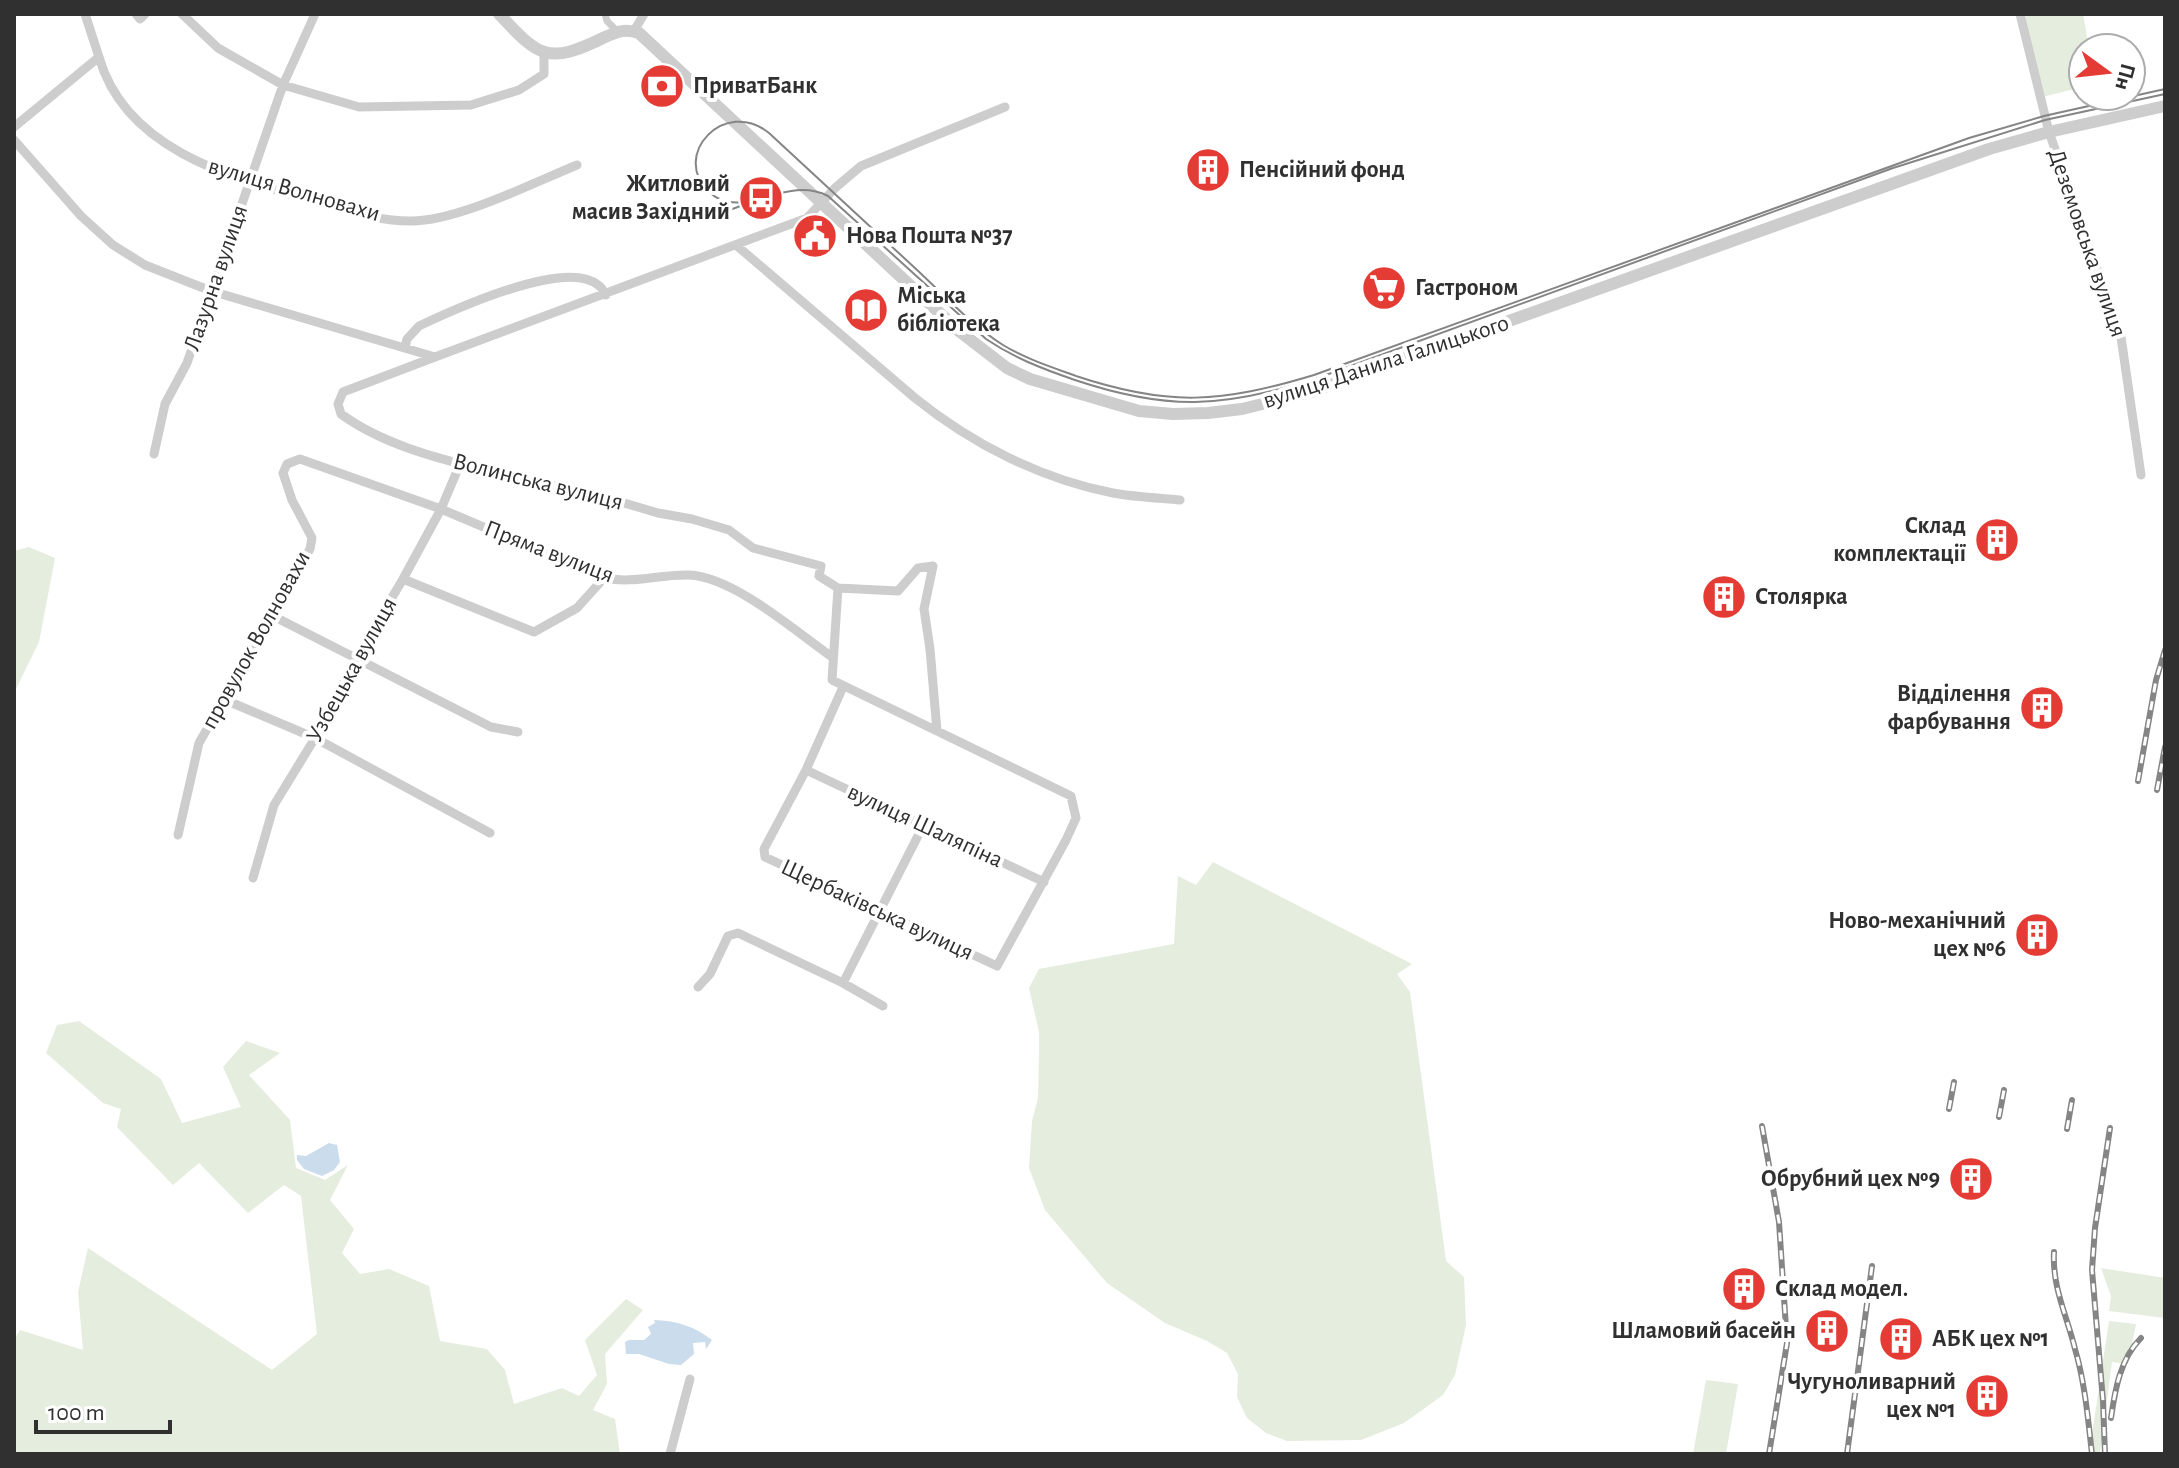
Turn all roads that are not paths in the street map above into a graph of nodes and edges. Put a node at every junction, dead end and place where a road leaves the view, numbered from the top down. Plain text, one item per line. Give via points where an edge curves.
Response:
1 (85, 14) edge
2 (136, 14) edge
3 (145, 14) edge
4 (182, 14) edge
5 (315, 14) edge
6 (499, 14) edge
7 (605, 14) edge
8 (644, 14) edge
9 (2020, 14) edge
10 (617, 31) junction
11 (634, 31) junction
12 (544, 53) junction
13 (99, 57) junction
14 (283, 85) junction
15 (2165, 106) edge
16 (1005, 107) dead end
17 (14, 127) edge
18 (2049, 132) junction
19 (14, 140) edge
20 (577, 165) dead end
21 (250, 183) junction
22 (822, 203) junction
23 (736, 245) junction
24 (211, 291) junction
25 (606, 295) junction
26 (405, 348) junction
27 (435, 357) junction
28 (154, 454) dead end
29 (300, 459) joint
30 (460, 464) junction
31 (2141, 475) dead end
32 (1180, 500) dead end
33 (441, 509) junction
34 (604, 578) junction
35 (403, 579) junction
36 (838, 588) junction
37 (273, 616) junction
38 (832, 657) junction
39 (356, 658) junction
40 (843, 687) junction
41 (223, 699) junction
42 (937, 731) junction
43 (518, 732) dead end
44 (315, 738) junction
45 (806, 770) junction
46 (924, 824) junction
47 (490, 833) dead end
48 (178, 835) dead end
49 (253, 878) dead end
50 (1044, 882) junction
51 (880, 910) junction
52 (843, 983) junction
53 (698, 987) dead end
54 (883, 1006) dead end
55 (690, 1379) dead end
56 (670, 1454) edge

1 - 13 street, вулиця Волновахи
2 - 3 street via 140,19
4 - 14 street via 218,48
5 - 14 street, Лазурна вулиця
6 - 12 street
7 - 10 street
8 - 11 street
9 - 18 street, Деземовська вулиця
10 - 11 street
10 - 12 street via 575,50
11 - 22 street, вулиця Данила Галицького
12 - 14 street via 544,74 519,90 471,105 359,107
13 - 17 street
13 - 21 street, вулиця Волновахи via 123,104 150,133 198,163
14 - 21 street, Лазурна вулиця
15 - 18 street, вулиця Данила Галицького
16 - 22 street, Волинська вулиця via 861,166
18 - 22 street, вулиця Данила Галицького via 1311,392 1208,413 1139,411 1007,368 959,331
18 - 31 street, Деземовська вулиця via 2121,337
19 - 24 street via 113,245 145,265
20 - 21 street, вулиця Волновахи via 440,218 410,221 362,215
21 - 24 street, Лазурна вулиця
22 - 23 street, Волинська вулиця via 807,218
23 - 25 street, Волинська вулиця
23 - 32 street via 945,422 1067,482 1115,494
24 - 26 street
24 - 28 street, Лазурна вулиця via 187,363 165,404
25 - 26 street via 585,279 535,281 419,326
25 - 27 street, Волинська вулиця
26 - 27 street
27 - 30 street, Волинська вулиця via 343,392 338,404 341,414 388,440
29 - 33 street, Пряма вулиця
29 - 37 street, провулок Волновахи via 287,464 283,473 312,538
30 - 33 street, Узбецька вулиця
30 - 36 street, Волинська вулиця via 549,487 567,486 729,530 753,548 821,566 819,576
33 - 34 street, Пряма вулиця
33 - 35 street, Узбецька вулиця
34 - 35 street via 577,608 534,632
34 - 38 street, Пряма вулиця via 689,575 715,580
35 - 39 street, Узбецька вулиця
36 - 38 street
36 - 42 street via 898,591 918,568 933,566 924,609
37 - 39 street
37 - 41 street, провулок Волновахи
38 - 40 street via 832,680
39 - 43 street via 491,727
39 - 44 street, Узбецька вулиця
40 - 42 street
40 - 45 street
41 - 44 street
41 - 48 street, провулок Волновахи via 199,743
42 - 50 street via 1071,796 1076,818
44 - 47 street
44 - 49 street, Узбецька вулиця via 274,805
45 - 46 street, вулиця Шаляпіна
45 - 51 street, Щербаківська вулиця via 764,849 765,857
46 - 50 street, вулиця Шаляпіна
46 - 51 street
50 - 51 street, Щербаківська вулиця via 997,966
51 - 52 street
52 - 53 street via 738,933 728,936
52 - 54 street
55 - 56 street

